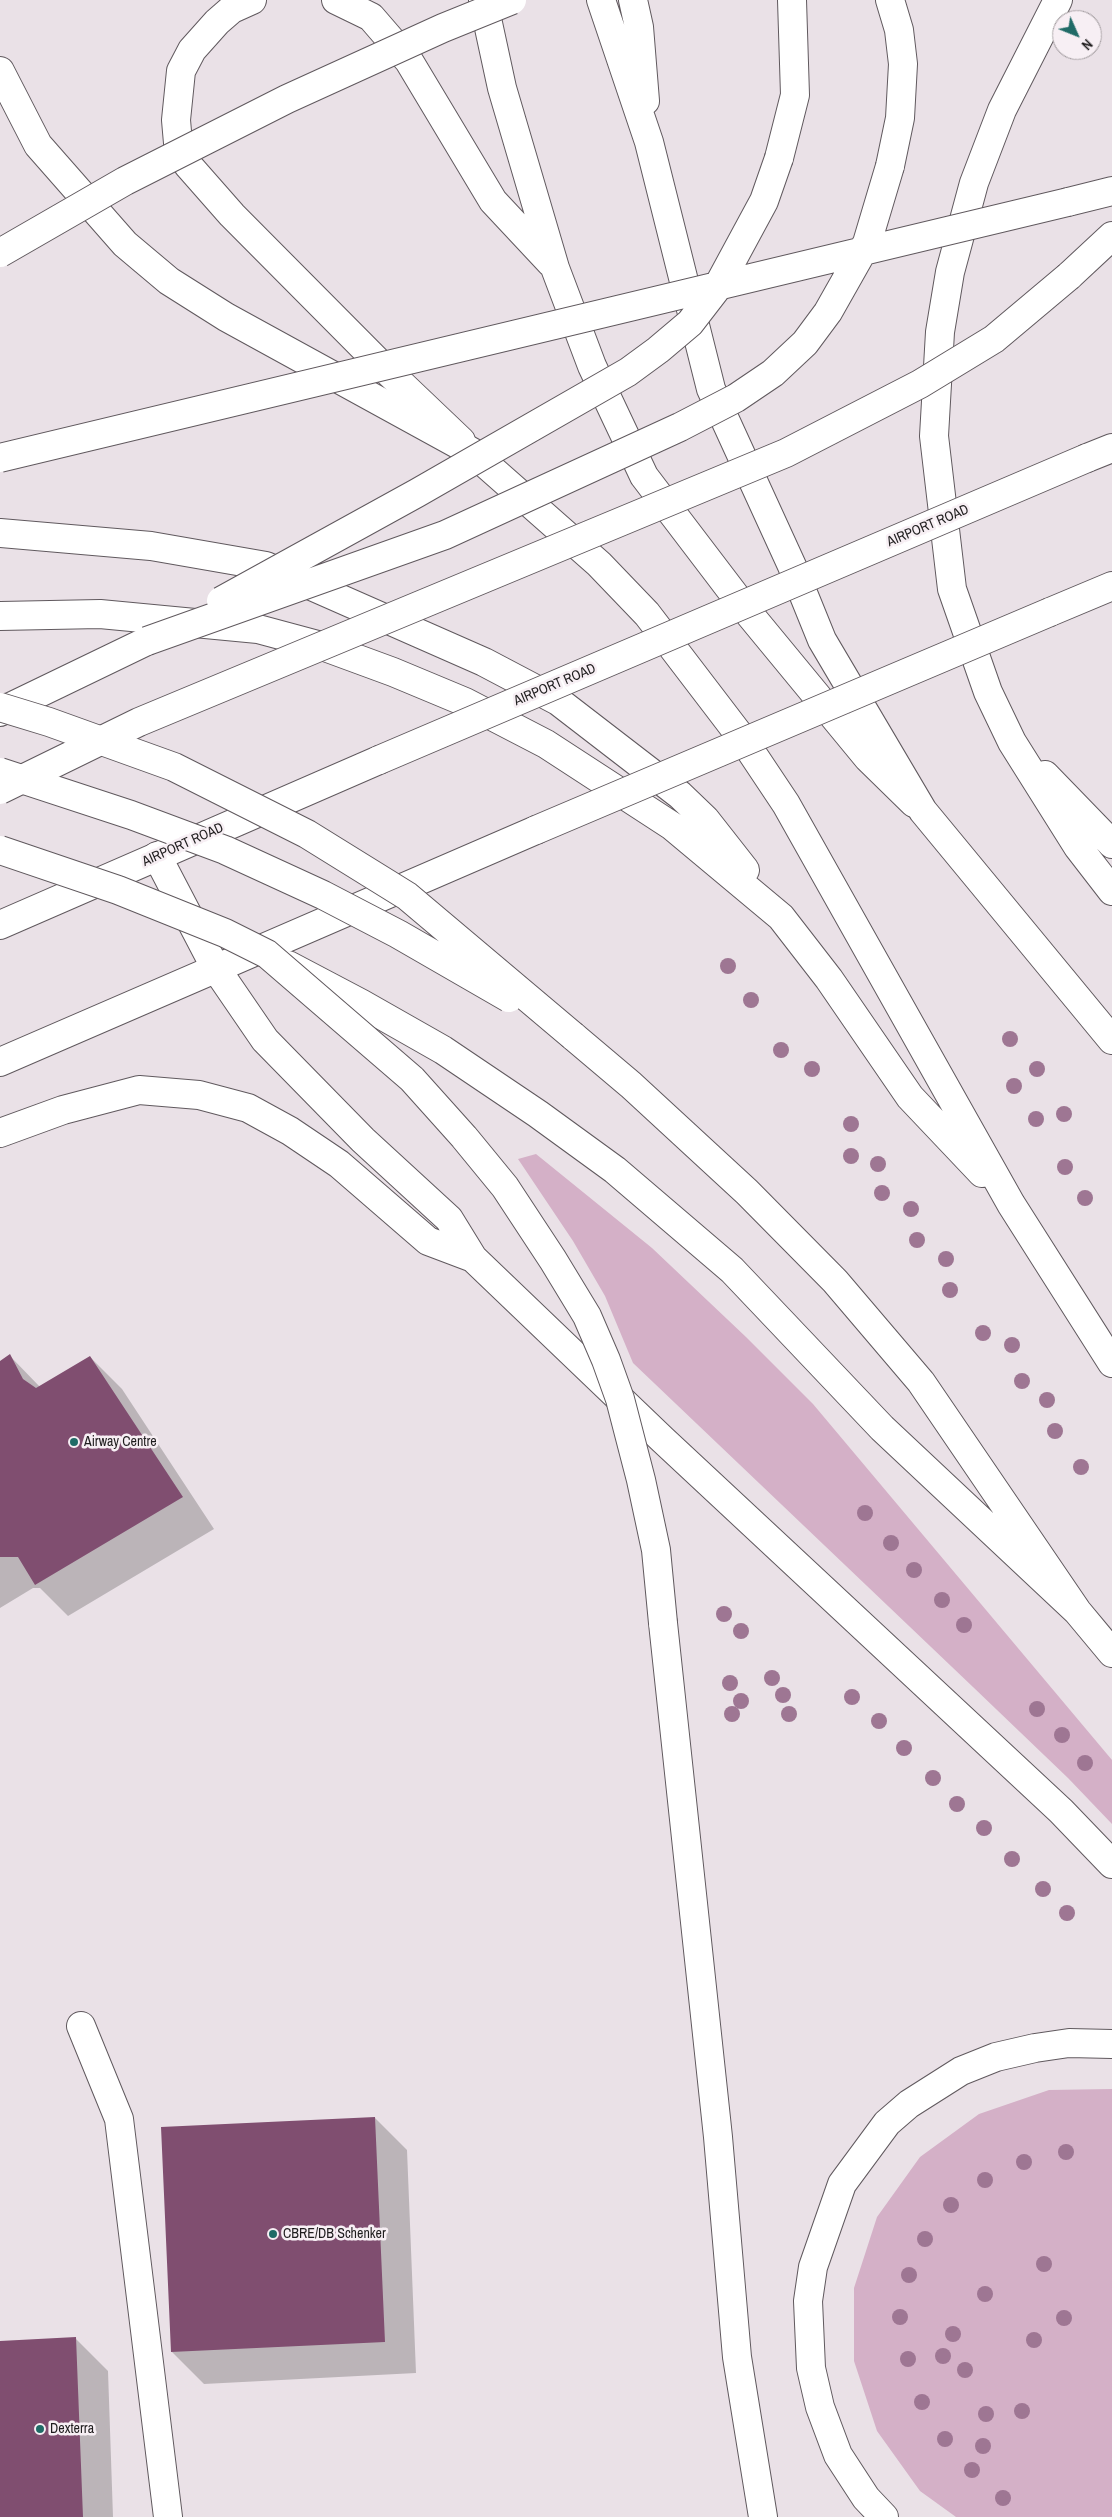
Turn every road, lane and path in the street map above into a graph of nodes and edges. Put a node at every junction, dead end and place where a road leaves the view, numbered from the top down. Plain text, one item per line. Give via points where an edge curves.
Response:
1 (252, 0) edge
2 (336, 0) edge
3 (484, 0) edge
4 (512, 0) edge
5 (601, 0) edge
6 (633, 0) edge
7 (792, 0) edge
8 (890, 0) edge
9 (1058, 0) edge
10 (0, 71) edge
11 (649, 142) junction
12 (1112, 191) edge
13 (1112, 236) edge
14 (0, 252) edge
15 (555, 268) junction
16 (1112, 448) edge
17 (472, 452) junction
18 (0, 458) edge
19 (0, 533) edge
20 (1112, 586) edge
21 (0, 616) edge
22 (147, 641) junction
23 (0, 707) edge
24 (0, 712) edge
25 (1012, 742) junction
26 (0, 772) edge
27 (0, 790) edge
28 (922, 811) junction
29 (1112, 844) edge
30 (0, 850) edge
31 (157, 856) junction
32 (1112, 891) edge
33 (781, 917) junction
34 (0, 925) edge
35 (267, 954) junction
36 (215, 968) junction
37 (573, 1036) junction
38 (1112, 1040) edge
39 (0, 1062) edge
40 (0, 1133) edge
41 (1010, 1204) junction
42 (473, 1258) junction
43 (1112, 1363) edge
44 (1077, 1611) junction
45 (1112, 1653) edge
46 (1112, 1864) edge
47 (82, 2026) dead end
48 (1112, 2044) edge
49 (168, 2517) edge
50 (764, 2517) edge
51 (884, 2517) edge

1 - 17 main road via 232,9 218,22 192,50 181,71 176,120 178,143 188,165 232,215
2 - 15 main road via 370,17 409,61 493,202
3 - 15 main road via 502,88
4 - 14 main road, bridge via 286,99 125,181
5 - 11 main road
6 - 11 main road via 639,27
7 - 22 main road, bridge via 796,95 779,158 764,202 717,288 690,324 628,372 417,493
8 - 22 main road, bridge via 899,30 903,64 900,118 890,166 867,242 828,312 805,343 773,373 736,398 680,427 445,535
9 - 25 main road via 1002,110 974,183 950,272 940,332 934,436 952,589 988,692
10 - 17 main road via 38,145 125,244 170,281 275,345
11 - 28 main road via 710,389 792,566 822,640
12 - 18 main road, bridge
13 - 27 main road, bridge via 994,340 920,384 786,453 139,722
15 - 28 main road via 592,366 644,476 746,610 868,758
16 - 31 main road, AIRPORT ROAD, bridge
17 - 41 main road via 613,578 647,614 744,741 786,804
19 - 33 main road via 151,546 266,566 484,662 558,702 680,795 704,819
20 - 36 main road, bridge
21 - 33 main road via 100,614 258,629 325,647 393,672 465,702 546,744 606,781 672,826
22 - 24 main road, bridge
23 - 37 main road, bridge via 174,767 307,834 407,896
25 - 29 main road
25 - 32 main road via 1078,847
26 - 37 main road, bridge via 224,850 323,895 398,934
28 - 38 main road
30 - 35 main road, bridge via 118,890
31 - 34 main road, AIRPORT ROAD
31 - 36 main road
33 - 41 main road via 829,979 910,1098
35 - 44 main road, bridge via 442,1050 615,1170 732,1270 882,1428
35 - 50 main road, bridge via 412,1079 464,1137 505,1187 587,1316 606,1360 632,1442 656,1550 718,2137 737,2357
36 - 39 main road
36 - 42 main road via 265,1040 363,1140 449,1219
37 - 44 main road via 747,1192 835,1281 921,1382
40 - 42 main road via 63,1110 139,1090 200,1095 248,1108 290,1131 339,1164 428,1241
41 - 43 main road
42 - 46 main road via 1061,1811
44 - 45 main road
47 - 49 main road via 119,2119
48 - 51 main road via 1070,2043 1035,2048 996,2057 961,2071 888,2122 842,2184 813,2267 808,2301 810,2368 838,2455 866,2498

